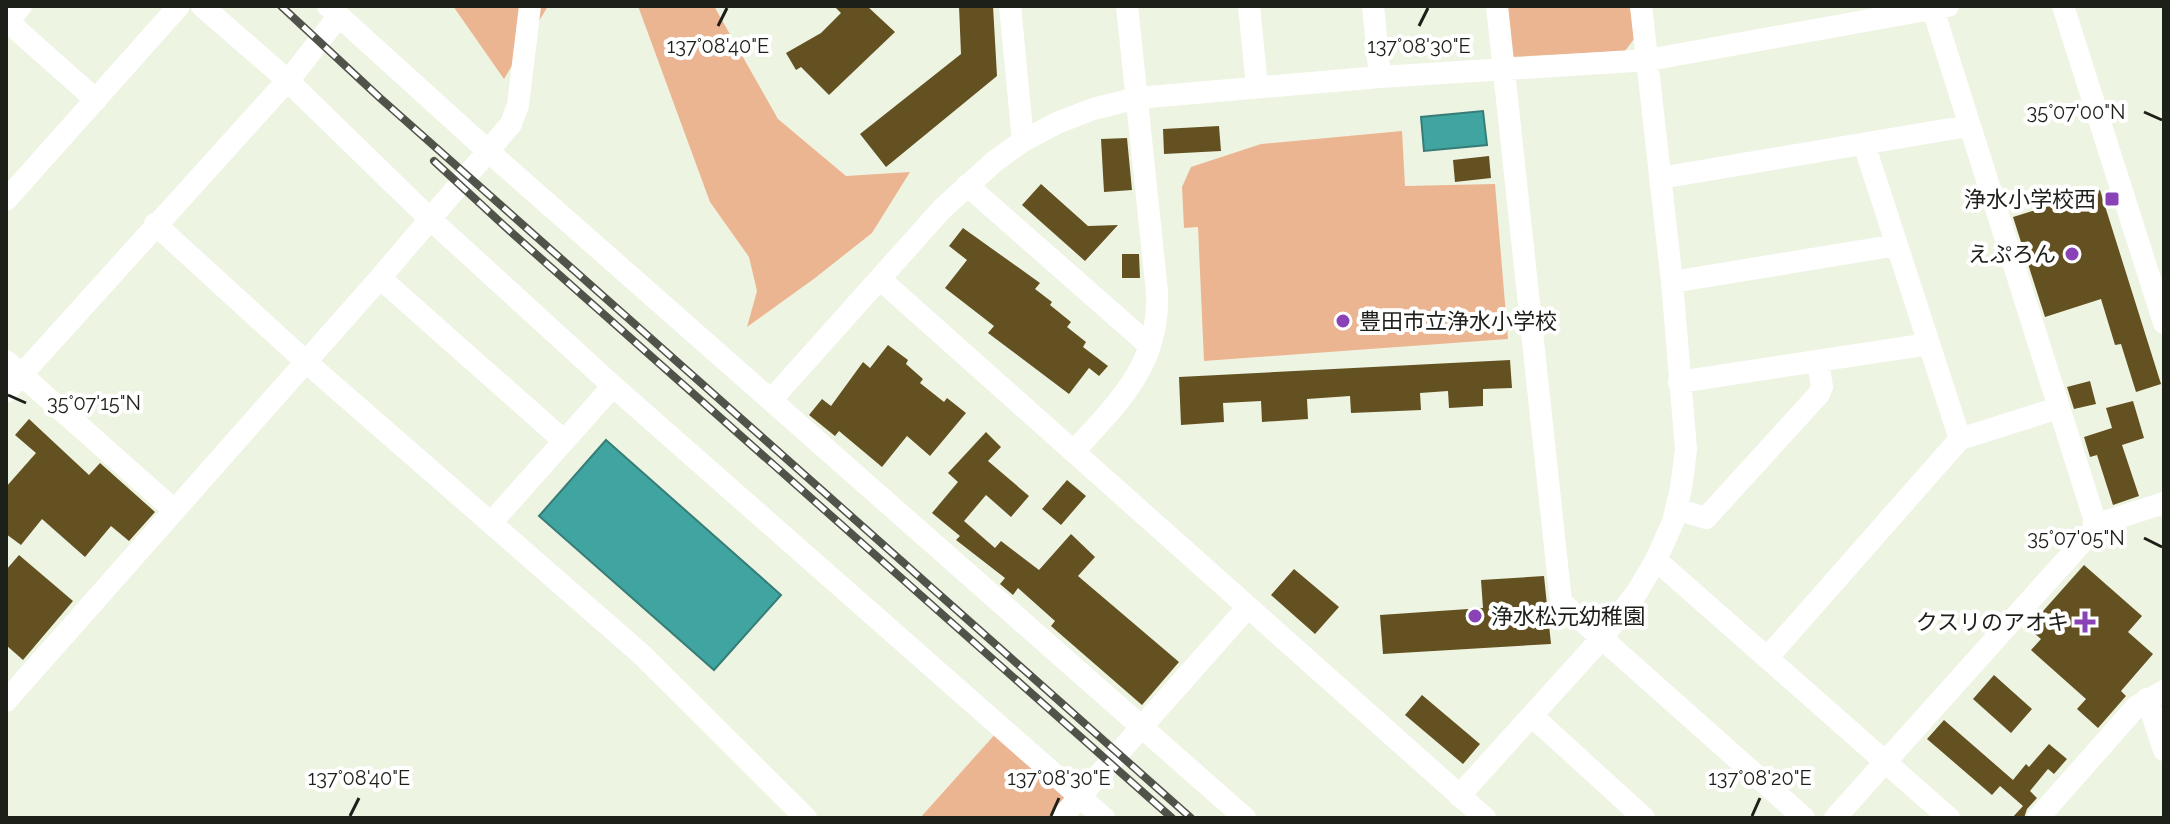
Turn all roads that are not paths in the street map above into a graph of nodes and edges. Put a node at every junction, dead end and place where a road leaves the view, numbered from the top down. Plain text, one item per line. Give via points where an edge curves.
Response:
1 (179, 6) edge
2 (202, 6) edge
3 (530, 6) edge
4 (1010, 6) edge
5 (1127, 6) edge
6 (1249, 6) edge
7 (1373, 6) edge
8 (1497, 6) edge
9 (1641, 6) edge
10 (2063, 6) edge
11 (1938, 7) edge
12 (333, 12) edge
13 (12, 16) edge
14 (1648, 60) junction
15 (1504, 69) junction
16 (1380, 77) junction
17 (286, 79) junction
18 (1257, 87) junction
19 (1137, 98) junction
20 (96, 100) junction
21 (1968, 126) junction
22 (1023, 141) junction
23 (1864, 144) junction
24 (488, 151) junction
25 (1660, 178) junction
26 (967, 185) junction
27 (8, 194) edge
28 (429, 218) junction
29 (155, 224) junction
30 (1897, 245) junction
31 (380, 278) junction
32 (881, 280) junction
33 (1672, 282) junction
34 (2164, 323) edge
35 (1929, 344) junction
36 (1150, 346) junction
37 (305, 361) junction
38 (1818, 362) junction
39 (14, 367) edge
40 (1679, 382) junction
41 (613, 386) junction
42 (6, 392) edge
43 (772, 399) junction
44 (2058, 408) junction
45 (1960, 439) junction
46 (563, 440) junction
47 (1074, 451) junction
48 (2164, 503) edge
49 (1676, 509) junction
50 (174, 510) junction
51 (491, 523) junction
52 (2094, 529) junction
53 (1656, 560) junction
54 (1248, 607) junction
55 (1602, 638) junction
56 (1767, 658) junction
57 (2156, 695) edge
58 (6, 701) edge
59 (1532, 716) junction
60 (1142, 726) junction
61 (2164, 750) edge
62 (1885, 762) junction
63 (1081, 796) junction
64 (1459, 796) junction
65 (806, 818) edge
66 (1061, 818) edge
67 (1104, 818) edge
68 (1245, 818) edge
69 (1485, 818) edge
70 (1644, 818) edge
71 (1804, 818) edge
72 (1835, 818) edge
73 (1949, 818) edge
74 (2038, 818) edge

1 - 20 street
2 - 17 street
3 - 24 street via 518,105 511,124
4 - 22 street
5 - 19 street
6 - 18 street
7 - 16 street
8 - 15 street
9 - 14 street
10 - 34 street
11 - 14 street
11 - 21 street
12 - 17 street
12 - 24 street
13 - 20 street
14 - 15 street
14 - 25 street
15 - 16 street
15 - 55 street via 1560,598
16 - 18 street
17 - 28 street
17 - 29 street
18 - 19 street
19 - 22 street via 1093,109
19 - 36 street via 1157,292
20 - 27 street
21 - 23 street
21 - 44 street
22 - 26 street
23 - 25 street
23 - 30 street
24 - 28 street
24 - 43 street
25 - 33 street
26 - 32 street
26 - 36 street
28 - 31 street
28 - 41 street
29 - 37 street
29 - 39 street
30 - 33 street
30 - 35 street
31 - 37 street
31 - 46 street
32 - 43 street
32 - 47 street
33 - 40 street
35 - 38 street
35 - 45 street
36 - 47 street via 1129,390
37 - 50 street
37 - 51 street
38 - 40 street
38 - 49 street via 1819,394 1706,518
39 - 42 street
39 - 50 street
40 - 49 street via 1686,449
41 - 46 street
41 - 63 street
43 - 60 street
44 - 45 street
44 - 52 street
45 - 56 street
46 - 51 street
47 - 54 street
48 - 52 street
49 - 53 street
50 - 58 street
51 - 65 street via 640,653
52 - 62 street
53 - 55 street
53 - 56 street
54 - 60 street
54 - 64 street
55 - 59 street
55 - 71 street
56 - 62 street
57 - 61 street
57 - 74 street via 2137,706
59 - 64 street
59 - 70 street
60 - 63 street
60 - 68 street
62 - 72 street
62 - 73 street
63 - 66 street
63 - 67 street
64 - 69 street

